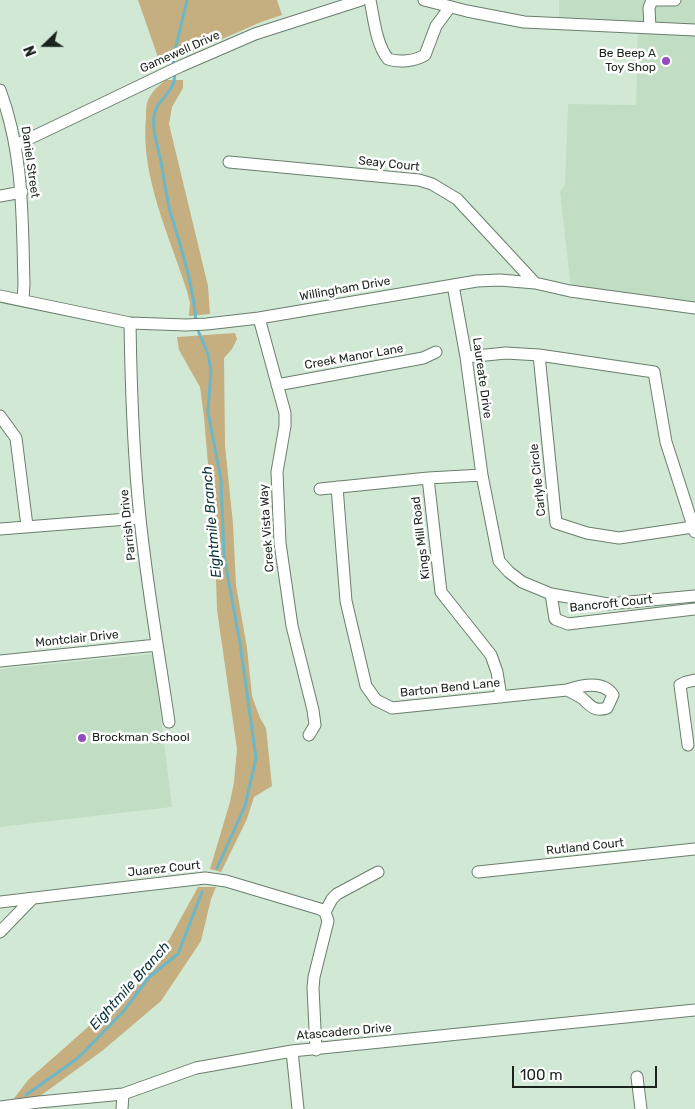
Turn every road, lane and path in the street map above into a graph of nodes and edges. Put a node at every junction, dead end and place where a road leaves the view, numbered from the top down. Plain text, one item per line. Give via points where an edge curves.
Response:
1 (361, 0) edge
2 (370, 0) edge
3 (424, 0) edge
4 (675, 0) edge
5 (450, 7) junction
6 (650, 28) junction
7 (695, 30) edge
8 (0, 90) edge
9 (16, 144) junction
10 (229, 162) dead end
11 (22, 192) junction
12 (0, 196) edge
13 (535, 283) junction
14 (453, 285) junction
15 (0, 296) edge
16 (23, 300) junction
17 (695, 308) edge
18 (260, 318) junction
19 (130, 323) junction
20 (436, 352) dead end
21 (538, 355) junction
22 (466, 357) junction
23 (277, 385) junction
24 (0, 416) edge
25 (482, 476) junction
26 (428, 478) junction
27 (337, 487) junction
28 (320, 489) dead end
29 (140, 518) junction
30 (27, 526) junction
31 (0, 529) edge
32 (694, 530) edge
33 (551, 594) junction
34 (695, 596) edge
35 (695, 609) edge
36 (157, 645) junction
37 (0, 661) edge
38 (695, 680) edge
39 (567, 690) dead end
40 (501, 697) junction
41 (170, 722) dead end
42 (309, 735) dead end
43 (688, 745) dead end
44 (695, 849) edge
45 (378, 872) dead end
46 (478, 872) dead end
47 (32, 899) junction
48 (0, 902) edge
49 (325, 912) junction
50 (0, 932) edge
51 (695, 1010) edge
52 (316, 1050) junction
53 (292, 1051) junction
54 (638, 1077) dead end
55 (123, 1094) junction
56 (6, 1108) edge
57 (122, 1109) edge
58 (298, 1109) edge
59 (641, 1109) edge

1 - 9 street, Gamewell Drive via 255,34 166,72
2 - 5 street via 382,48 388,59 394,61 415,60 424,55 436,26
3 - 5 street
4 - 6 street via 652,0
5 - 6 street via 524,22
6 - 7 street
8 - 9 street, Daniel Street
9 - 11 street, Daniel Street
10 - 13 street, Seay Court via 419,180 432,184 457,199
11 - 12 street
11 - 16 street, Daniel Street
13 - 14 street, Willingham Drive via 500,280
13 - 17 street, Willingham Drive via 570,291
14 - 18 street, Willingham Drive
14 - 22 street, Laureate Drive
15 - 16 street, Willingham Drive
16 - 19 street, Willingham Drive
18 - 19 street, Willingham Drive via 186,325
18 - 23 street, Creek Vista Way
19 - 29 street, Parrish Drive via 133,432
20 - 23 street, Creek Manor Lane via 423,358
21 - 22 street, Carlyle Circle via 506,353
21 - 32 street, Carlyle Circle via 654,372 666,442
21 - 32 street, Carlyle Circle via 556,523 587,533 619,538
22 - 25 street, Laureate Drive
23 - 42 street, Creek Vista Way via 285,426 277,472 280,543 292,626 314,717 315,725
24 - 30 street via 16,438
25 - 26 street
25 - 33 street, Laureate Drive via 499,561 522,582
26 - 27 street
26 - 40 street, Kings Mill Road via 441,592 491,655
27 - 28 street
27 - 40 street, Barton Bend Lane via 346,601 366,686 376,700 392,708
29 - 30 street
29 - 36 street, Parrish Drive
30 - 31 street
33 - 34 street, Laureate Drive via 608,604
33 - 35 street, Bancroft Court via 555,619 568,624
36 - 37 street, Montclair Drive
36 - 41 street, Parrish Drive
38 - 43 street via 680,685
39 - 40 street, Barton Bend Lane
44 - 46 street, Rutland Court
45 - 49 street via 337,894
47 - 48 street, Juarez Court
47 - 49 street, Juarez Court via 211,878
47 - 50 street
49 - 52 street via 328,920 313,988
51 - 52 street, Atascadero Drive
52 - 53 street, Atascadero Drive
53 - 55 street, Atascadero Drive via 196,1068
53 - 58 street
54 - 59 street
55 - 56 street, Atascadero Drive
55 - 57 street

